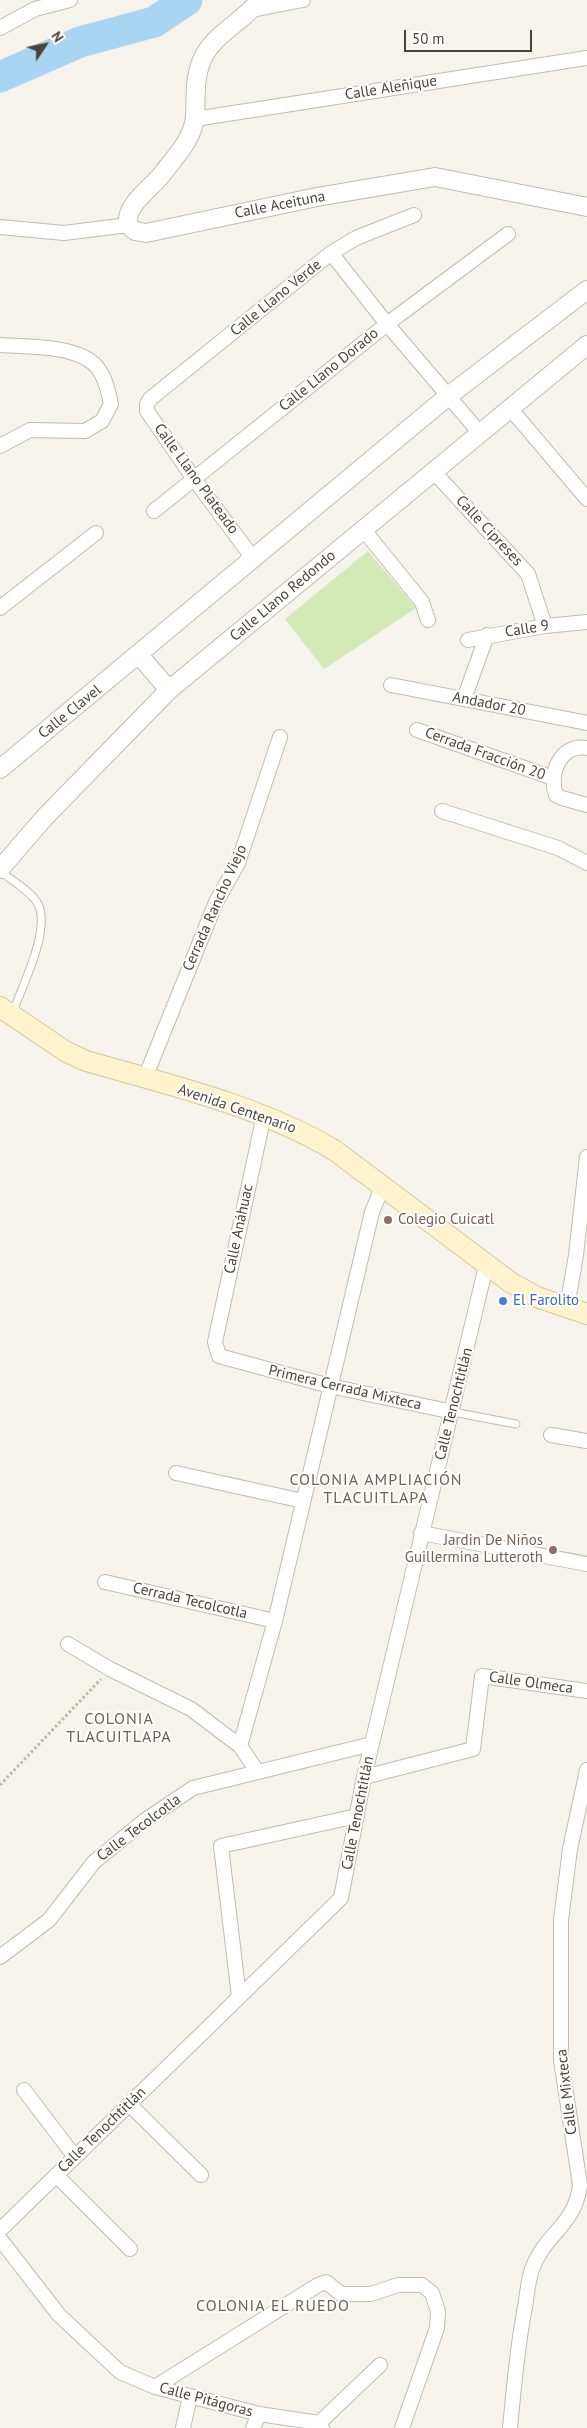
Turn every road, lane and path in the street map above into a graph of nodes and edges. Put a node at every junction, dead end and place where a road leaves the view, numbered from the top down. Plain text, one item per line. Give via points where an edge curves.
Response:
1 (70, 0) edge
2 (303, 0) edge
3 (256, 5) edge
4 (0, 28) edge
5 (587, 58) edge
6 (195, 119) junction
7 (587, 207) edge
8 (414, 215) dead end
9 (128, 225) junction
10 (0, 227) edge
11 (508, 234) dead end
12 (331, 253) junction
13 (587, 290) edge
14 (387, 324) junction
15 (0, 345) edge
16 (586, 348) edge
17 (447, 397) junction
18 (150, 399) joint
19 (509, 407) junction
20 (479, 432) junction
21 (0, 446) edge
22 (433, 471) junction
23 (194, 480) junction
24 (587, 499) edge
25 (154, 511) dead end
26 (363, 529) junction
27 (96, 533) dead end
28 (252, 557) junction
29 (0, 608) edge
30 (428, 620) dead end
31 (587, 622) edge
32 (545, 626) junction
33 (487, 635) junction
34 (468, 640) dead end
35 (139, 655) junction
36 (391, 685) dead end
37 (169, 690) junction
38 (464, 699) junction
39 (587, 723) edge
40 (417, 730) dead end
41 (280, 737) dead end
42 (587, 748) edge
43 (0, 769) edge
44 (553, 778) junction
45 (587, 805) edge
46 (442, 811) dead end
47 (587, 863) edge
48 (0, 870) edge
49 (6, 1011) edge
50 (144, 1078) junction
51 (264, 1115) junction
52 (587, 1157) edge
53 (383, 1186) junction
54 (584, 1215) edge
55 (486, 1266) junction
56 (567, 1307) junction
57 (587, 1314) edge
58 (215, 1342) joint
59 (330, 1386) junction
60 (453, 1412) junction
61 (516, 1424) dead end
62 (551, 1435) dead end
63 (587, 1441) edge
64 (176, 1473) dead end
65 (303, 1501) junction
66 (421, 1533) junction
67 (587, 1564) edge
68 (105, 1582) dead end
69 (275, 1621) junction
70 (68, 1644) dead end
71 (110, 1669) junction
72 (587, 1691) edge
73 (372, 1744) junction
74 (240, 1746) junction
75 (587, 1770) edge
76 (257, 1771) junction
77 (364, 1777) junction
78 (0, 1784) edge
79 (356, 1816) junction
80 (0, 1958) edge
81 (239, 1997) junction
82 (24, 2090) dead end
83 (129, 2104) junction
84 (75, 2158) junction
85 (56, 2175) junction
86 (201, 2175) dead end
87 (2, 2223) edge
88 (0, 2239) edge
89 (130, 2249) dead end
90 (380, 2365) dead end
91 (155, 2387) junction
92 (190, 2396) junction
93 (259, 2414) junction
94 (320, 2426) edge
95 (183, 2428) edge
96 (253, 2428) edge
97 (402, 2428) edge
98 (510, 2428) edge

1 - 4 street via 35,9
2 - 3 street
3 - 6 street via 219,36 202,60 195,88
5 - 6 street, Calle Aleñique
6 - 9 street via 187,141 131,208
7 - 9 street, Calle Aceituna via 435,177 317,197 146,233 135,231
8 - 12 street, Calle Llano Verde via 356,238
9 - 10 street via 64,233
11 - 14 street, Calle Llano Dorado
12 - 14 street
12 - 18 street, Calle Llano Verde
13 - 17 street
14 - 17 street
14 - 23 street, Calle Llano Dorado
15 - 21 street via 60,350 81,356 95,365 106,382 111,404 102,421 85,431 30,430
16 - 19 street, Calle Llano Redondo
17 - 20 street
17 - 28 street
18 - 23 street, Calle Llano Plateado via 147,411
19 - 20 street, Calle Llano Redondo
19 - 24 street
20 - 22 street, Calle Llano Redondo
22 - 26 street, Calle Llano Redondo
22 - 32 street, Calle Cipreses via 528,574
23 - 25 street, Calle Llano Dorado
23 - 28 street, Calle Llano Plateado
26 - 30 street via 422,602
26 - 37 street, Calle Llano Redondo
27 - 29 street
28 - 35 street
31 - 32 street, Calle 9
32 - 33 street, Calle 9
33 - 34 street, Calle 9
33 - 38 street
35 - 37 street
35 - 43 street, Calle Clavel
36 - 38 street, Andador 20
37 - 48 street, Calle Llano Redondo via 44,818
38 - 39 street, Andador 20
40 - 44 street, Cerrada Fracción 20
41 - 50 street, Cerrada Rancho Viejo via 238,863 216,902
42 - 44 street via 574,747 566,752
44 - 45 street via 556,794
46 - 47 street via 558,848
48 - 49 lane via 37,903 42,916 42,931
49 - 50 main road, Avenida Centenario via 65,1052
50 - 51 main road, Avenida Centenario
51 - 53 main road, Avenida Centenario via 326,1145
51 - 58 street, Calle Anáhuac
52 - 54 street
53 - 55 main road, Avenida Centenario
53 - 59 street via 372,1212
54 - 56 street
55 - 56 main road, Avenida Centenario via 537,1297
55 - 60 street, Calle Tenochtitlán
56 - 57 main road, Avenida Centenario
58 - 59 street, Primera Cerrada Mixteca via 219,1356 226,1359
59 - 60 street, Primera Cerrada Mixteca
59 - 65 street
60 - 61 lane, Primera Cerrada Mixteca
60 - 66 street, Calle Tenochtitlán
62 - 63 street
64 - 65 street
65 - 69 street
66 - 67 street
66 - 73 street, Calle Tenochtitlán
68 - 69 street, Cerrada Tecolcotla
69 - 74 street
70 - 71 street
71 - 74 street via 191,1709
71 - 78 path
72 - 77 street, Calle Olmeca via 482,1676 473,1749
73 - 76 street, Calle Tecolcotla
73 - 77 street, Calle Tenochtitlán
74 - 76 street
75 - 98 street, Calle Mixteca via 570,1849 561,1920 562,2060 580,2185 578,2202 570,2217 541,2249 532,2270 518,2344
76 - 80 street, Calle Tecolcotla via 193,1788 144,1821 94,1862 49,1920
77 - 79 street, Calle Tenochtitlán
79 - 81 street, Calle Tenochtitlán via 341,1898
79 - 81 street via 221,1846
81 - 83 street, Calle Tenochtitlán
82 - 84 street
83 - 84 street, Calle Tenochtitlán
83 - 86 street
84 - 85 street, Calle Tenochtitlán
85 - 87 street, Calle Tenochtitlán
85 - 89 street
88 - 91 street, Calle Pitágoras via 60,2315 120,2372
90 - 94 street
91 - 92 street, Calle Pitágoras
91 - 97 street via 318,2285 326,2282 341,2294 371,2294 398,2284 422,2285 432,2294 438,2311 437,2328
92 - 93 street, Calle Pitágoras
92 - 95 street
93 - 94 street, Calle Pitágoras
93 - 96 street

